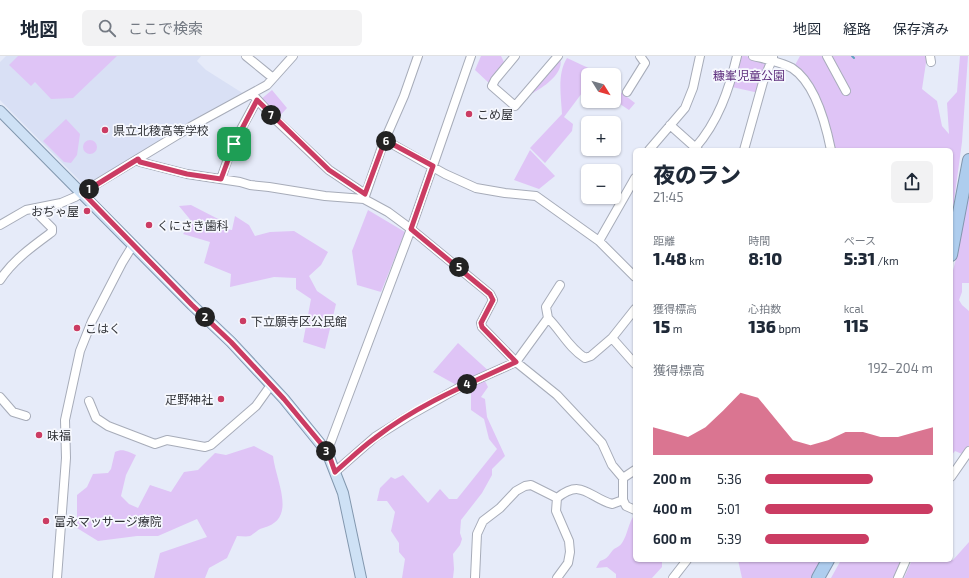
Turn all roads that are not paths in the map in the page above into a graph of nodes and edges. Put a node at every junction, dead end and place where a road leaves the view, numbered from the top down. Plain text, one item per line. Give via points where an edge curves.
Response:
1 (246, 56) edge
2 (293, 56) edge
3 (418, 56) edge
4 (471, 56) edge
5 (515, 56) edge
6 (558, 56) edge
7 (640, 56) edge
8 (700, 56) edge
9 (737, 56) edge
10 (754, 56) edge
11 (827, 56) edge
12 (772, 59) edge
13 (273, 78) junction
14 (846, 91) dead end
15 (627, 92) dead end
16 (254, 97) junction
17 (0, 111) edge
18 (670, 125) junction
19 (385, 140) junction
20 (651, 148) edge
21 (695, 148) edge
22 (697, 148) edge
23 (745, 148) edge
24 (830, 148) edge
25 (138, 159) junction
26 (969, 160) edge
27 (433, 166) junction
28 (221, 179) junction
29 (633, 182) edge
30 (83, 193) junction
31 (365, 196) junction
32 (33, 209) junction
33 (0, 225) edge
34 (411, 229) junction
35 (599, 241) junction
36 (953, 244) edge
37 (133, 245) junction
38 (633, 275) edge
39 (0, 280) edge
40 (560, 284) dead end
41 (633, 312) edge
42 (548, 318) junction
43 (612, 338) junction
44 (516, 362) junction
45 (633, 362) edge
46 (271, 385) junction
47 (0, 397) edge
48 (89, 401) dead end
49 (26, 416) dead end
50 (969, 451) edge
51 (328, 452) junction
52 (633, 471) edge
53 (335, 472) junction
54 (953, 474) edge
55 (623, 478) junction
56 (558, 498) junction
57 (622, 500) junction
58 (633, 509) edge
59 (685, 562) edge
60 (827, 562) edge
61 (905, 562) edge
62 (57, 578) edge
63 (360, 578) edge
64 (475, 578) edge
65 (557, 578) edge
66 (673, 578) edge
67 (818, 578) edge
68 (898, 578) edge

1 - 13 street
2 - 13 street
3 - 19 street
4 - 27 street
5 - 6 street via 492,86 515,106
7 - 15 street via 645,63
8 - 18 street via 693,88 685,108
9 - 22 street via 718,115
10 - 12 street
11 - 14 street
12 - 23 street
12 - 24 street via 791,68 810,88 824,120
13 - 16 street
16 - 25 street via 192,126
16 - 28 street
16 - 31 street via 329,170
17 - 30 main road
18 - 20 street
18 - 21 street
19 - 27 street
19 - 31 street
25 - 28 street via 140,162 187,174
25 - 30 street
26 - 36 highway
27 - 34 street
27 - 35 street via 476,188 536,196
28 - 31 street via 325,196
29 - 35 street
30 - 32 street via 61,204
30 - 37 main road
31 - 34 street
32 - 33 street via 26,210
32 - 39 street via 52,228 52,232 22,256
34 - 44 street via 490,294 493,300 481,323 482,327
34 - 51 street
35 - 38 street
37 - 46 main road
37 - 62 street via 83,340 75,374 66,420 66,458
40 - 42 street via 546,307
41 - 43 street
42 - 43 street via 572,348 585,358
42 - 44 street
43 - 45 street
44 - 53 street via 460,387 407,417 375,437
44 - 55 street via 557,395 592,432 602,443 612,465
46 - 48 street via 256,406 211,445 205,447 167,440 156,444 148,442 98,420
46 - 51 main road
47 - 49 street via 13,412
50 - 54 street
51 - 53 main road
52 - 55 street
53 - 63 main road via 347,507
55 - 57 street
56 - 57 street via 569,489 579,488 601,501 612,504
56 - 64 street via 531,485 525,486 483,521 477,534
56 - 65 street via 556,511 569,540 570,552 568,563
57 - 58 street via 626,506
59 - 66 street
60 - 67 highway
61 - 68 street

